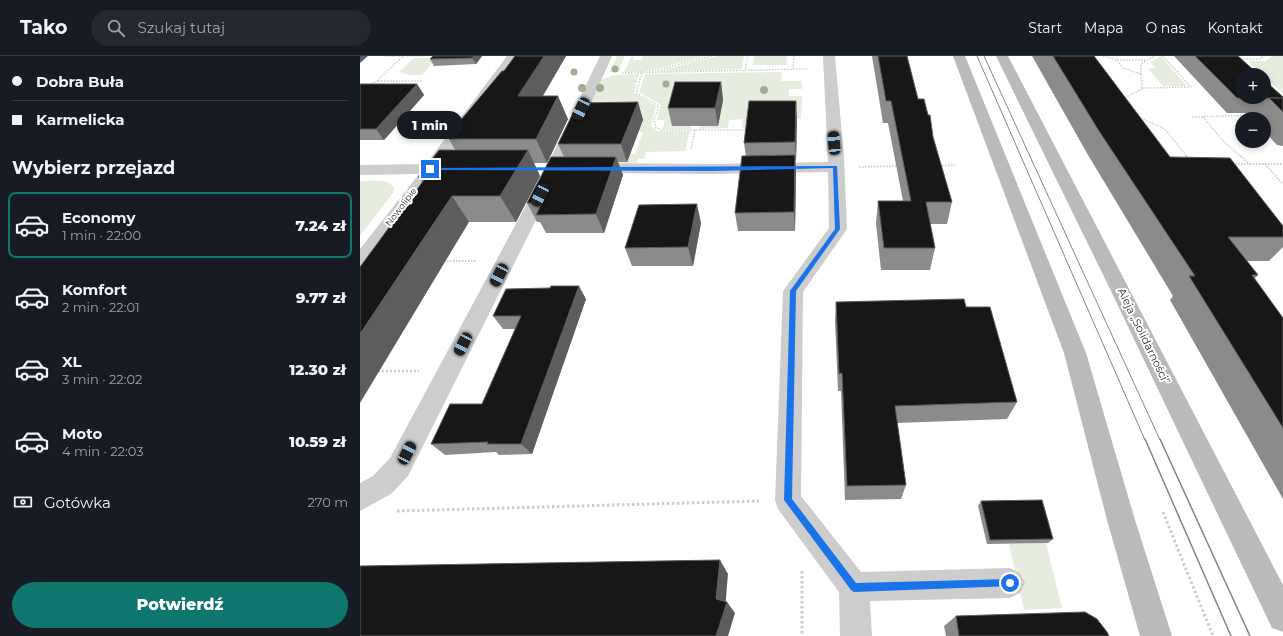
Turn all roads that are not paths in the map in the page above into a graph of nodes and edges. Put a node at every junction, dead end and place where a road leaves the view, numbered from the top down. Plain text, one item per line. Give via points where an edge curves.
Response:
1 (513, 56) edge
2 (606, 56) edge
3 (959, 56) edge
4 (1002, 56) edge
5 (829, 62) edge
6 (835, 167) junction
7 (560, 168) junction
8 (430, 169) junction
9 (469, 169) edge
10 (360, 170) edge
11 (360, 262) edge
12 (360, 498) edge
13 (1010, 583) dead end
14 (854, 587) junction
15 (1283, 617) edge
16 (856, 636) edge
17 (1156, 636) edge

1 - 8 street, Nowolipie
2 - 7 street
3 - 17 main road via 1075,353
4 - 15 main road, Aleja „Solidarności”
5 - 6 street
6 - 7 street
6 - 14 street via 838,229 793,291 788,500
7 - 12 street via 400,467 382,485
8 - 9 street
8 - 10 street
8 - 11 street, Nowolipie
13 - 14 street
14 - 16 street

